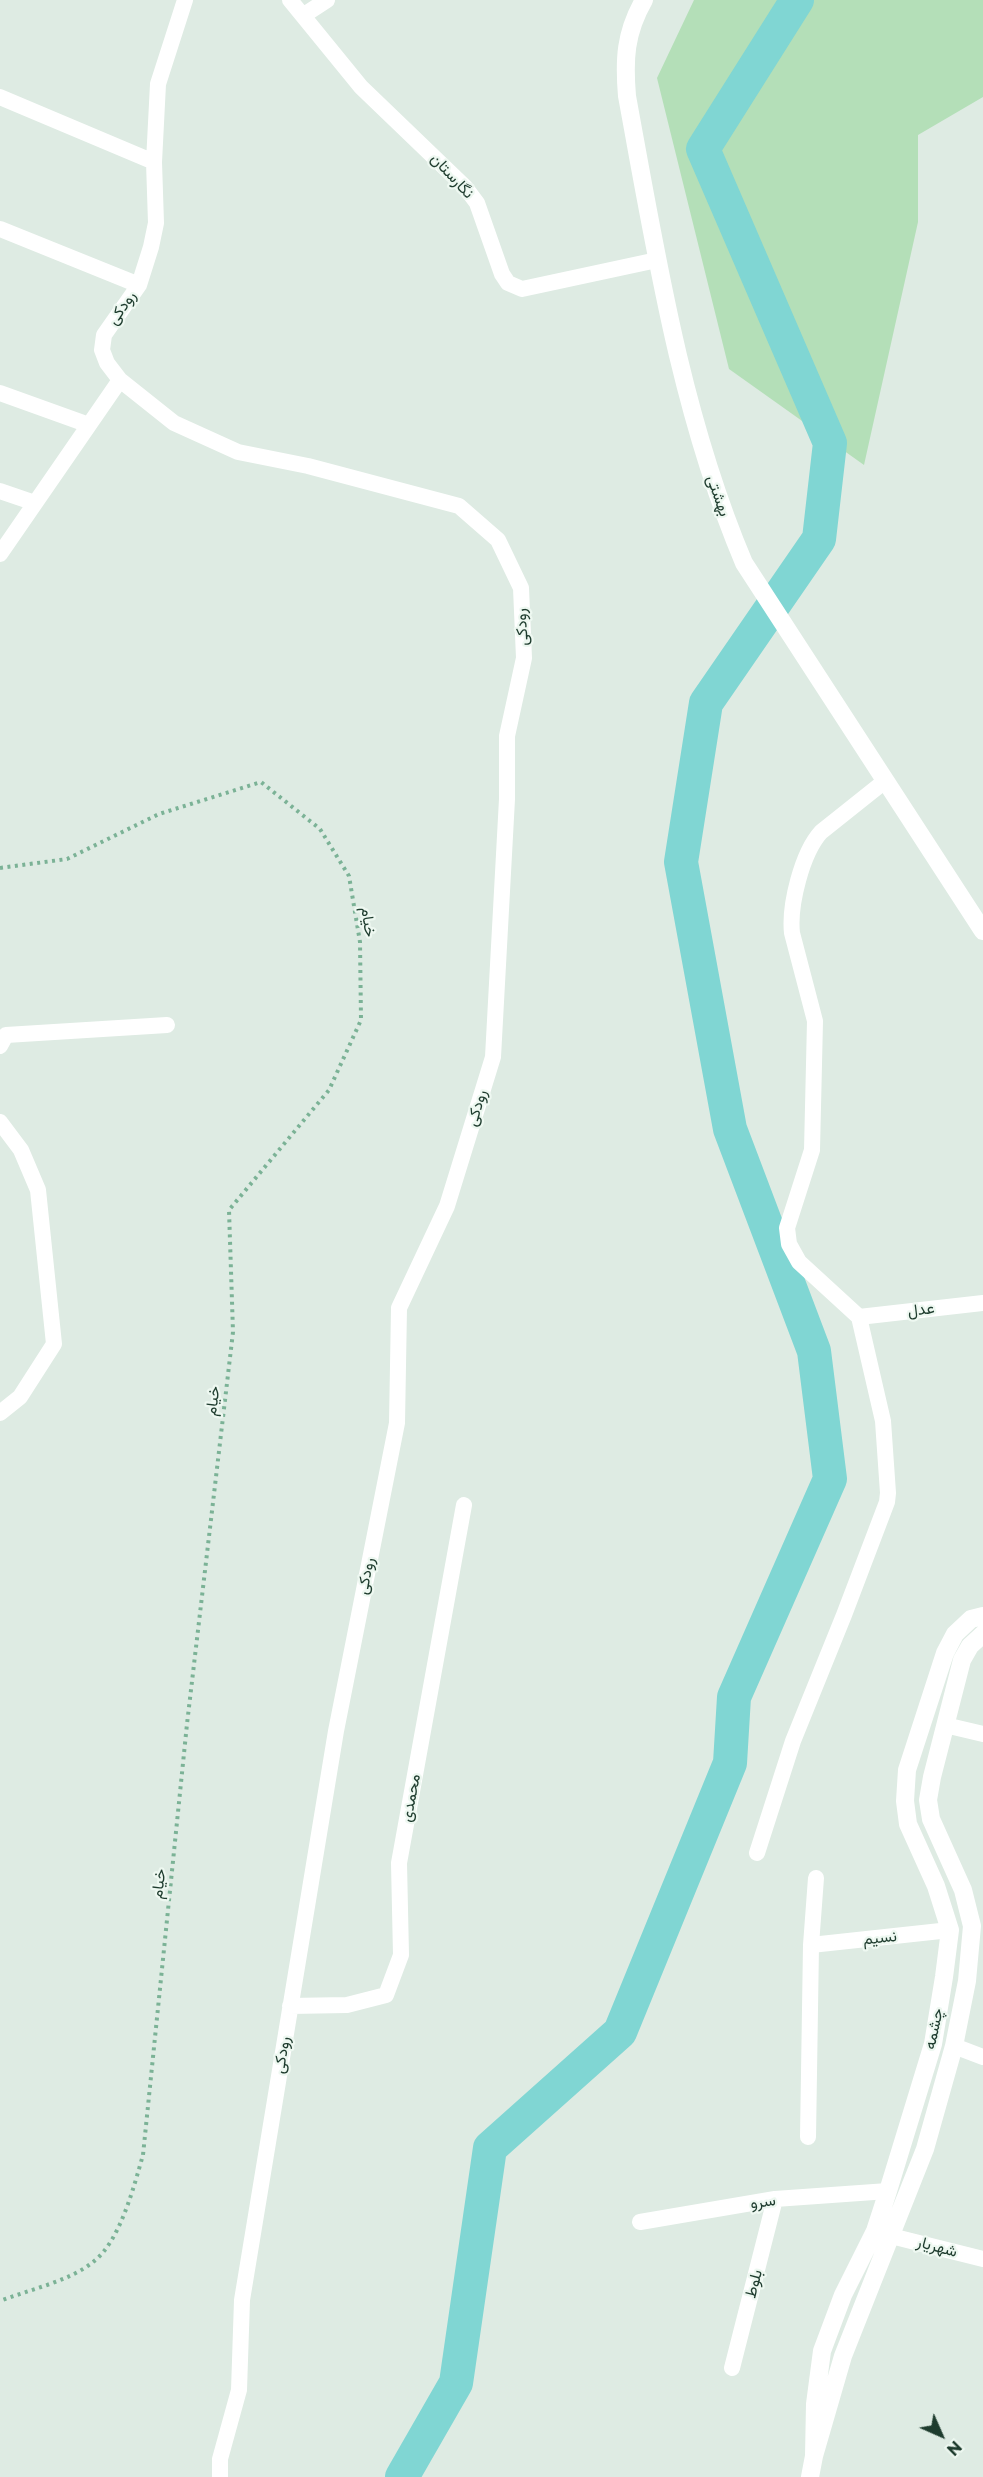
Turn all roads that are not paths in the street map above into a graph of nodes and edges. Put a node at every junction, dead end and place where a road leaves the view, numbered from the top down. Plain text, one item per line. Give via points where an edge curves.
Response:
1 (185, 0) edge
2 (290, 0) edge
3 (327, 0) edge
4 (644, 0) edge
5 (304, 15) junction
6 (0, 97) edge
7 (154, 162) junction
8 (0, 229) edge
9 (657, 260) junction
10 (139, 285) junction
11 (120, 380) junction
12 (0, 393) edge
13 (89, 425) junction
14 (0, 491) edge
15 (35, 503) junction
16 (0, 554) edge
17 (885, 781) junction
18 (983, 931) edge
19 (167, 1025) dead end
20 (2, 1037) edge
21 (0, 1122) edge
22 (983, 1303) edge
23 (859, 1317) junction
24 (0, 1413) edge
25 (464, 1505) dead end
26 (983, 1617) edge
27 (983, 1634) edge
28 (945, 1725) junction
29 (983, 1734) edge
30 (757, 1853) dead end
31 (816, 1878) dead end
32 (950, 1930) junction
33 (811, 1945) junction
34 (290, 2006) junction
35 (954, 2046) junction
36 (983, 2057) edge
37 (808, 2137) dead end
38 (888, 2191) junction
39 (775, 2199) junction
40 (640, 2222) dead end
41 (883, 2234) junction
42 (983, 2259) edge
43 (732, 2367) dead end
44 (220, 2477) edge
45 (810, 2477) edge

1 - 7 street, رودکی via 158,84
2 - 5 street, نگارستان
3 - 5 street
4 - 9 street, بهشتی via 634,17 624,57 627,96
5 - 9 street, نگارستان via 361,87 465,187 477,203 508,283 522,288
6 - 7 street
7 - 10 street, رودکی via 156,223
8 - 10 street
9 - 17 street, بهشتی via 702,448 744,562
10 - 11 street, رودکی via 104,335 102,350
11 - 13 street
11 - 34 street, رودکی via 174,423 238,452 308,466 459,506 498,540 521,588 524,658 507,736 493,1057 447,1206 399,1308 397,1423 336,1731
12 - 13 street
13 - 15 street
14 - 15 street
15 - 16 street
17 - 18 street, بهشتی
17 - 23 street via 812,841 791,919 816,1021 812,1150 787,1228 789,1244 799,1262
19 - 20 street
21 - 24 street via 21,1150 38,1190 54,1344 20,1397
22 - 23 street, عدل
23 - 30 street via 883,1421 887,1502 793,1741
25 - 34 street, محمدی via 399,1863 401,1955 386,1995 347,2005
26 - 32 street, چشمه via 971,1619 955,1634 945,1653 907,1770 908,1824 936,1886
27 - 28 street, چشمه via 962,1660
28 - 29 street
28 - 35 street, چشمه via 928,1800 931,1819 963,1890 972,1926 967,1981
31 - 33 street
32 - 33 street, نسیم
32 - 38 street, چشمه via 933,2044
33 - 37 street
34 - 44 street, رودکی via 242,2300 238,2390 220,2459
35 - 36 street
35 - 41 street, چشمه via 925,2150
38 - 39 street, سرو
38 - 41 street, چشمه
39 - 40 street, سرو
39 - 43 street, بلوط
41 - 42 street, شهریار
41 - 45 street, چشمه via 843,2295 822,2351

